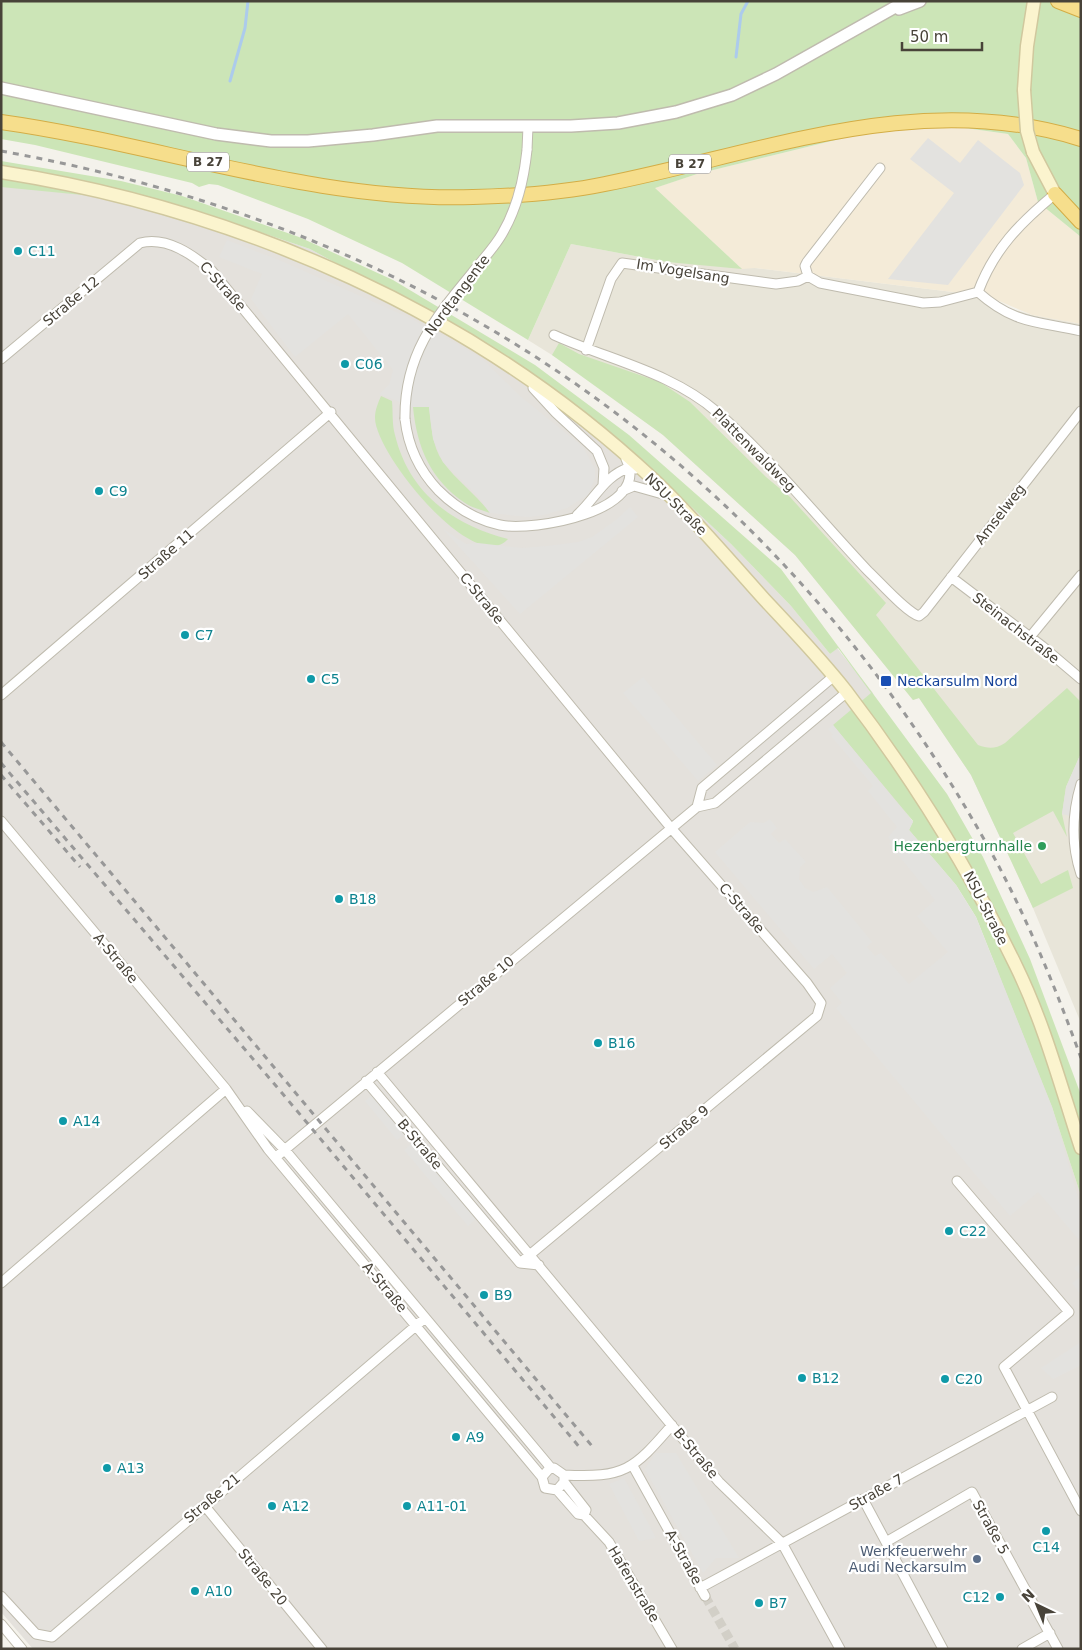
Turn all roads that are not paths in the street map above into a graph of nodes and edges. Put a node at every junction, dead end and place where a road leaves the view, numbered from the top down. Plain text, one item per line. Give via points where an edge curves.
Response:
1 (906, 1) edge
2 (920, 1) edge
3 (1034, 1) edge
4 (1058, 1) edge
5 (1081, 10) edge
6 (875, 20) junction
7 (1, 88) edge
8 (1, 122) edge
9 (528, 126) junction
10 (1081, 139) edge
11 (880, 168) dead end
12 (1, 172) edge
13 (1055, 194) junction
14 (1081, 222) edge
15 (140, 243) joint
16 (808, 276) junction
17 (978, 292) junction
18 (1081, 331) edge
19 (554, 335) dead end
20 (586, 350) junction
21 (1, 359) edge
22 (522, 374) junction
23 (1081, 411) edge
24 (330, 412) junction
25 (624, 454) junction
26 (630, 468) junction
27 (644, 471) junction
28 (603, 485) junction
29 (622, 491) junction
30 (671, 497) junction
31 (575, 517) junction
32 (1081, 575) edge
33 (951, 577) junction
34 (919, 616) joint
35 (1030, 638) junction
36 (834, 676) junction
37 (1081, 679) edge
38 (847, 692) junction
39 (1, 695) edge
40 (1081, 784) edge
41 (697, 807) junction
42 (1, 821) edge
43 (671, 828) junction
44 (1081, 874) edge
45 (807, 983) joint
46 (377, 1072) junction
47 (366, 1081) junction
48 (228, 1092) junction
49 (1081, 1148) edge
50 (285, 1150) junction
51 (276, 1158) junction
52 (957, 1181) dead end
53 (530, 1255) junction
54 (520, 1263) junction
55 (539, 1265) junction
56 (1, 1283) edge
57 (425, 1318) junction
58 (417, 1324) junction
59 (1052, 1397) dead end
60 (1027, 1410) junction
61 (672, 1425) junction
62 (633, 1466) junction
63 (549, 1469) junction
64 (542, 1477) junction
65 (564, 1478) junction
66 (557, 1490) junction
67 (863, 1499) junction
68 (204, 1505) junction
69 (1081, 1511) edge
70 (584, 1515) junction
71 (591, 1524) joint
72 (886, 1542) junction
73 (782, 1543) junction
74 (703, 1592) joint
75 (1, 1596) edge
76 (1, 1624) edge
77 (1050, 1633) junction
78 (22, 1649) edge
79 (322, 1649) edge
80 (672, 1649) edge
81 (840, 1649) edge
82 (943, 1649) edge
83 (1022, 1649) edge
84 (1058, 1649) edge

1 - 6 street
2 - 6 street
3 - 13 main road, bridge via 1024,90 1027,131 1042,174
4 - 5 highway
6 - 9 street via 776,74 703,105 618,122
7 - 9 street via 216,134 270,141 364,136 437,126
8 - 10 highway, B 27 via 50,129 335,189 415,197 541,193 602,185 809,135 914,121 1008,124
9 - 31 street, Nordtangente, bridge via 524,178 518,200 503,233 434,321 417,352 408,378 405,419 417,460 434,485 464,512 486,522 527,528
11 - 16 street via 807,262
12 - 22 main road, NSU-Straße via 200,218 296,253 393,297 496,355
13 - 14 highway
13 - 17 street via 1000,249 986,270
15 - 21 street, Straße 12
15 - 24 street, C-Straße via 157,242 195,256 212,271
16 - 17 street via 820,283 923,303
16 - 20 street, Im Vogelsang via 776,284 622,262 610,279
17 - 18 street via 998,309 1013,316
19 - 20 street, Plattenwaldweg
20 - 34 street, Plattenwaldweg via 672,382 716,411 880,583
22 - 25 main road, NSU-Straße
22 - 28 street via 556,413 597,450 604,468
23 - 33 street, Amselweg
24 - 39 street, Straße 11
24 - 43 street, C-Straße
25 - 26 street
25 - 27 main road, NSU-Straße
26 - 27 street
26 - 28 street via 617,472
26 - 29 street via 630,480
27 - 30 main road, NSU-Straße
28 - 31 street via 590,504
29 - 30 street via 634,486
29 - 31 street, Nordtangente via 596,511
30 - 36 main road, NSU-Straße
32 - 35 street
33 - 34 street, Amselweg
33 - 35 street, Steinachstraße
35 - 37 street, Steinachstraße
36 - 38 main road, NSU-Straße
36 - 41 street via 702,788
38 - 41 street via 715,803
38 - 49 main road, NSU-Straße via 910,779 964,865 1018,969
40 - 44 street via 1073,829
41 - 43 street, Straße 10
42 - 48 street, A-Straße
43 - 45 street, C-Straße
43 - 46 street, Straße 10
45 - 53 street, Straße 9 via 821,1003 817,1016
46 - 47 street, Straße 10
46 - 53 street, B-Straße
47 - 50 street, Straße 10
47 - 54 street, B-Straße
48 - 50 street, A-Straße
48 - 51 street, A-Straße
48 - 56 street
50 - 51 street, Straße 10
50 - 57 street, A-Straße
51 - 58 street, A-Straße
52 - 60 street via 1069,1312 1004,1367
53 - 54 street, Straße 9
53 - 55 street, B-Straße
54 - 55 street
55 - 61 street, B-Straße
57 - 58 street, Straße 21
57 - 63 street, A-Straße
58 - 64 street, A-Straße
58 - 68 street, Straße 21
59 - 60 street, Straße 7
60 - 67 street, Straße 7
60 - 69 street
61 - 62 street
61 - 73 street, B-Straße via 719,1482
62 - 65 street via 595,1476
62 - 74 street, A-Straße
63 - 64 street
63 - 65 street via 560,1470
64 - 66 street, A-Straße via 545,1488
65 - 66 street
65 - 70 street, A-Straße via 586,1510
66 - 70 street, A-Straße via 578,1514
67 - 72 street
67 - 73 street, Straße 7
68 - 75 street, Straße 21 via 52,1637 36,1634
68 - 79 street, Straße 20
70 - 71 street, A-Straße
71 - 80 street, Hafenstraße via 609,1542
72 - 77 street, Straße 5 via 972,1492
72 - 82 street
73 - 74 street, Straße 7
73 - 81 street, B-Straße
76 - 78 street
77 - 83 street
77 - 84 street, Straße 5

